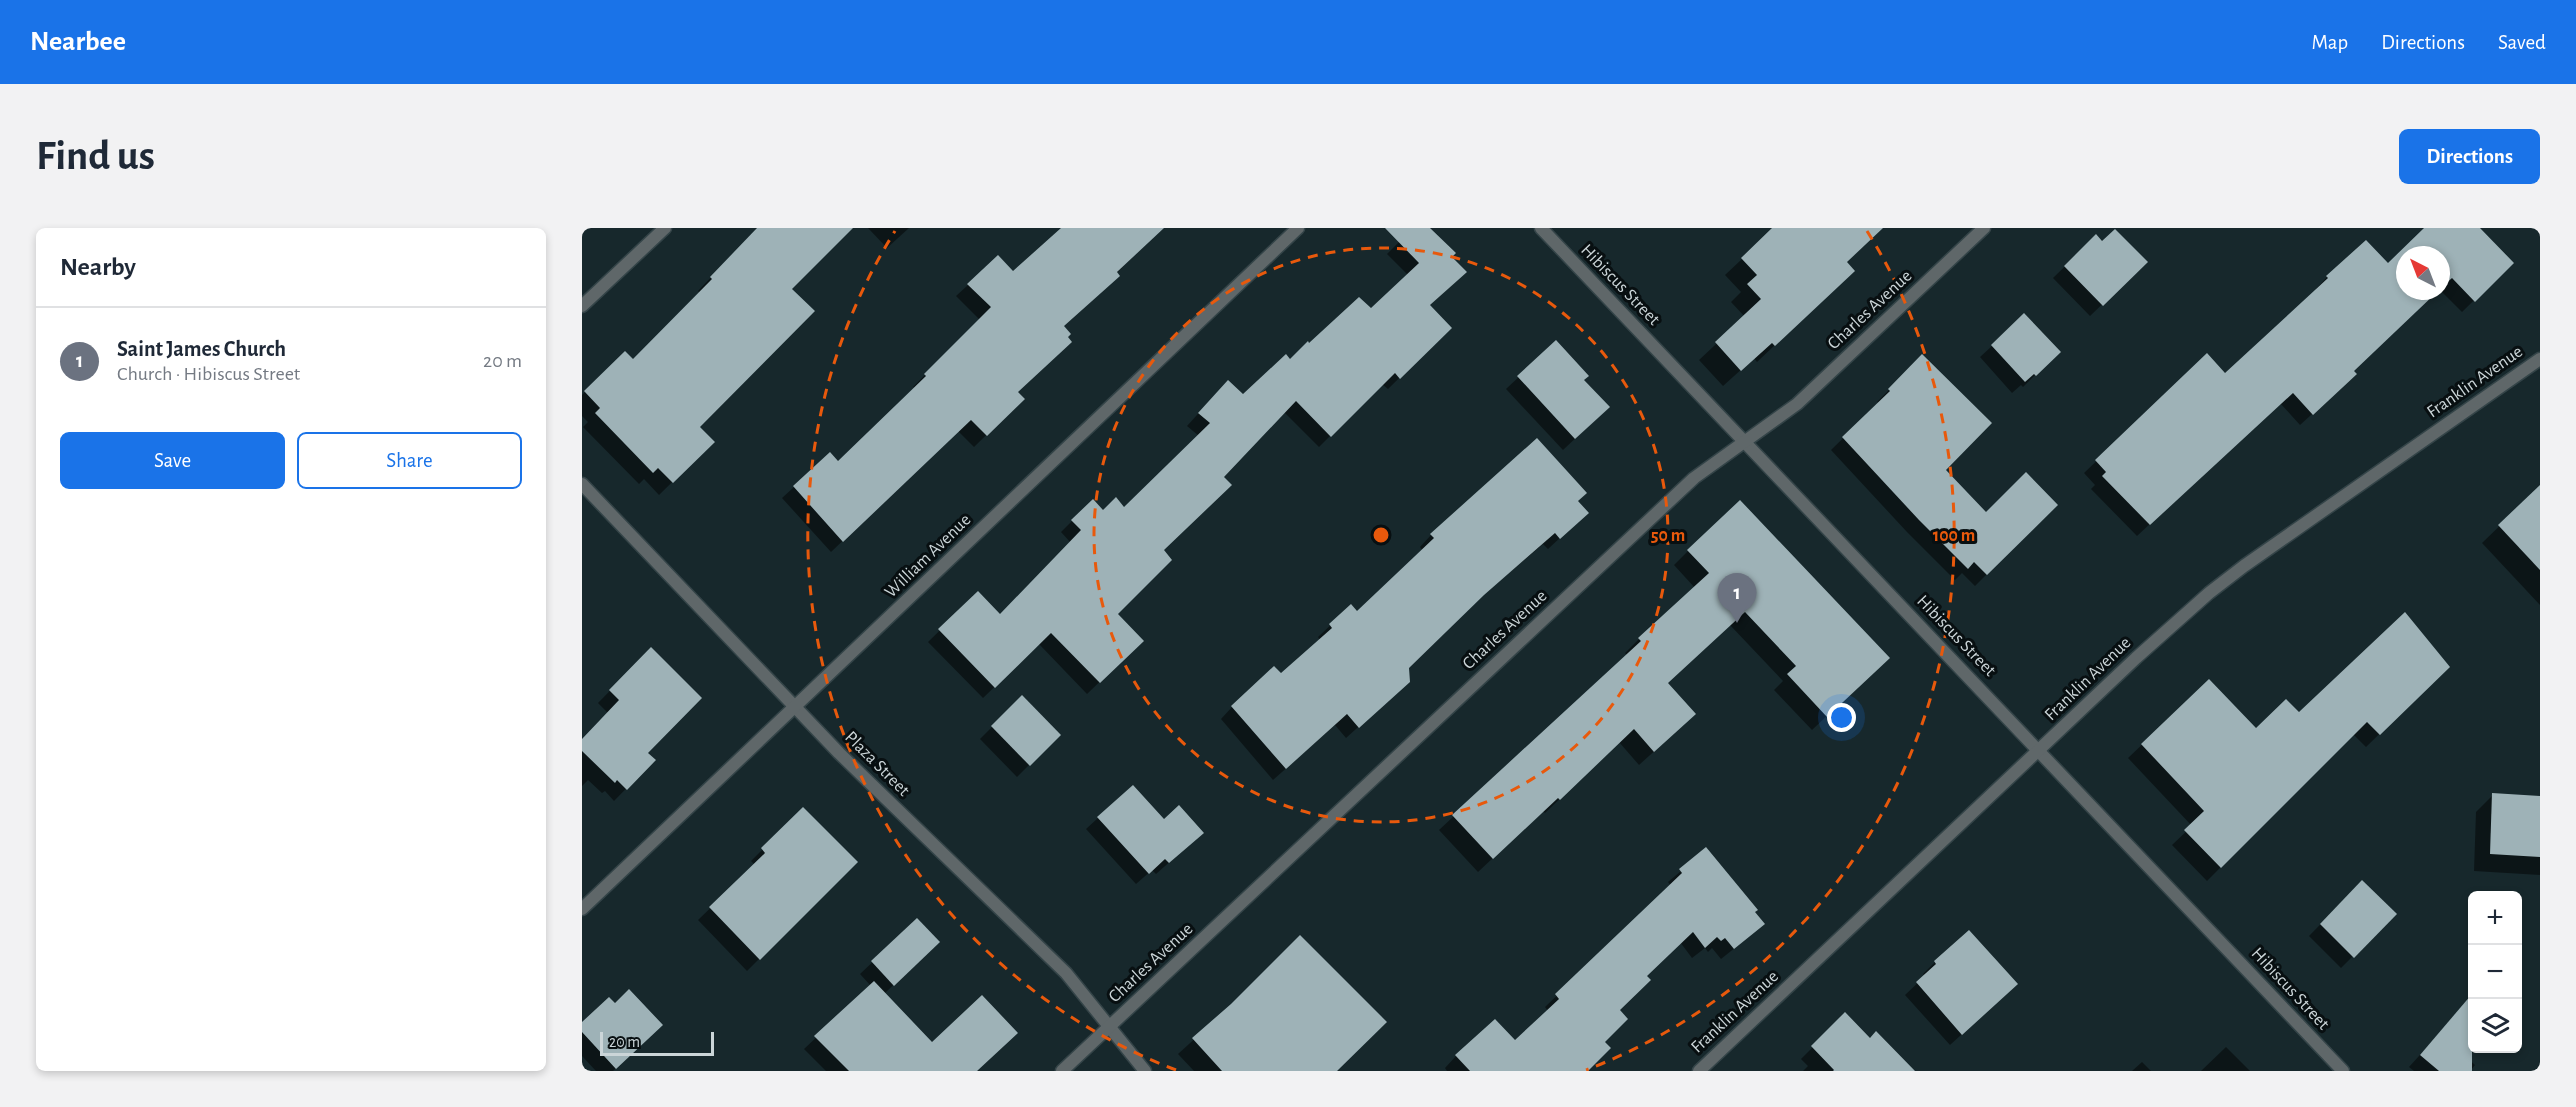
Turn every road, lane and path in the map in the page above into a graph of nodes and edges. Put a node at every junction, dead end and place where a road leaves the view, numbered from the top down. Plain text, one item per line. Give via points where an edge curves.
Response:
1 (665, 228) edge
2 (1298, 228) edge
3 (1541, 228) edge
4 (1984, 228) edge
5 (582, 306) edge
6 (2540, 359) edge
7 (1745, 443) junction
8 (582, 484) edge
9 (795, 707) junction
10 (2040, 750) junction
11 (582, 909) edge
12 (1109, 1028) junction
13 (1062, 1071) edge
14 (1145, 1071) edge
15 (1699, 1071) edge
16 (2343, 1071) edge

1 - 5 street
2 - 9 street, William Avenue
3 - 7 street, Hibiscus Street
4 - 7 street, Charles Avenue via 1797,404
6 - 10 street, Franklin Avenue via 2217,586
7 - 10 street, Hibiscus Street
7 - 12 street, Charles Avenue via 1694,478
8 - 9 street, Plaza Street
9 - 11 street, William Avenue
9 - 12 street, Plaza Street via 1066,973
10 - 15 street, Franklin Avenue
10 - 16 street, Hibiscus Street
12 - 13 street, Charles Avenue
12 - 14 street, Plaza Street

